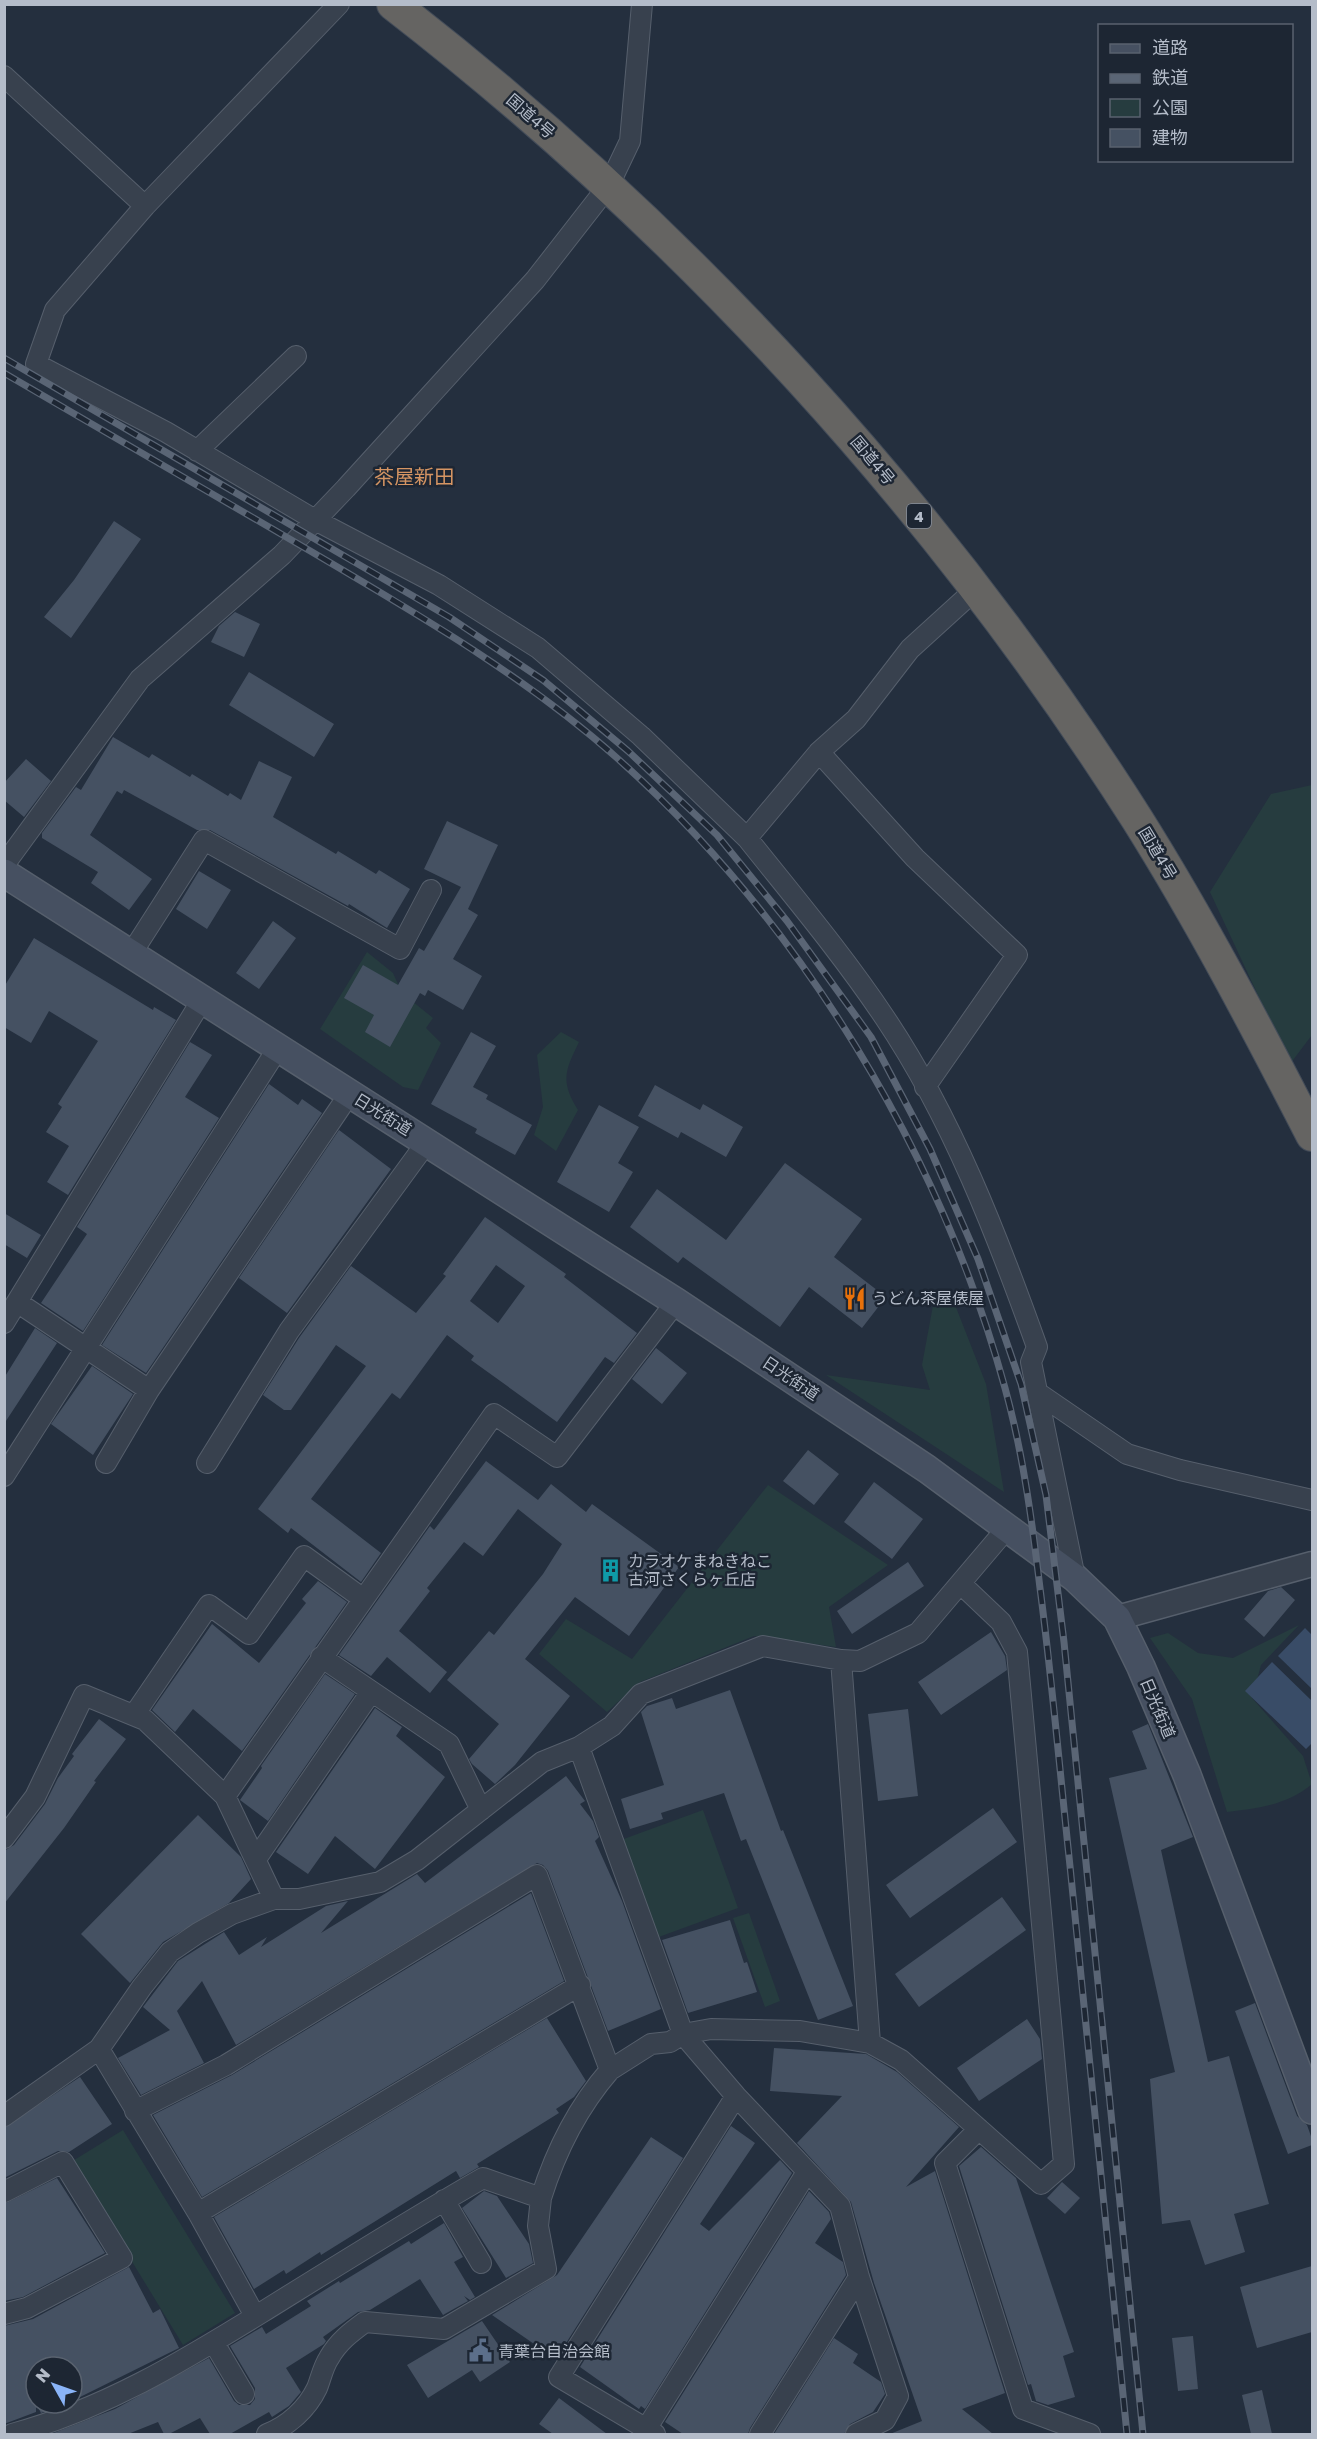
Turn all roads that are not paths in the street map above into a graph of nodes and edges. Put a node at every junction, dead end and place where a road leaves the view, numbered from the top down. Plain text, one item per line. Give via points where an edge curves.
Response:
1 (339, 4) edge
2 (393, 4) edge
3 (642, 4) edge
4 (4, 76) edge
5 (609, 185) junction
6 (145, 206) junction
7 (296, 356) dead end
8 (197, 451) junction
9 (315, 520) junction
10 (976, 589) junction
11 (819, 752) junction
12 (747, 838) junction
13 (4, 865) edge
14 (4, 873) edge
15 (431, 890) dead end
16 (131, 954) junction
17 (202, 1000) junction
18 (278, 1048) junction
19 (925, 1087) junction
20 (350, 1094) junction
21 (1312, 1135) edge
22 (427, 1142) junction
23 (17, 1302) junction
24 (676, 1302) junction
25 (4, 1323) edge
26 (85, 1347) junction
27 (149, 1390) junction
28 (1038, 1393) junction
29 (106, 1463) dead end
30 (207, 1463) dead end
31 (4, 1476) edge
32 (1312, 1500) edge
33 (1008, 1527) junction
34 (1312, 1564) edge
35 (1076, 1578) junction
36 (961, 1584) junction
37 (362, 1598) junction
38 (1117, 1618) junction
39 (321, 1658) junction
40 (841, 1660) junction
41 (371, 1692) junction
42 (134, 1715) junction
43 (579, 1747) junction
44 (225, 1796) junction
45 (481, 1810) junction
46 (4, 1838) edge
47 (256, 1859) junction
48 (274, 1899) junction
49 (580, 1985) junction
50 (683, 2034) junction
51 (870, 2043) junction
52 (99, 2049) junction
53 (610, 2070) junction
54 (736, 2096) junction
55 (1312, 2110) edge
56 (135, 2111) junction
57 (4, 2116) edge
58 (979, 2129) junction
59 (807, 2172) junction
60 (4, 2192) edge
61 (541, 2198) junction
62 (444, 2200) junction
63 (198, 2213) junction
64 (481, 2263) dead end
65 (859, 2277) junction
66 (4, 2314) edge
67 (255, 2316) junction
68 (214, 2343) junction
69 (244, 2394) dead end
70 (648, 2433) edge
71 (12, 2434) edge
72 (267, 2434) edge
73 (760, 2434) edge
74 (856, 2434) edge
75 (1090, 2434) edge

1 - 6 street
2 - 5 highway, 国道4号 / 4 via 465,60
3 - 5 street via 630,141
4 - 6 street
5 - 9 street via 535,280
5 - 10 highway, 国道4号 / 4 via 772,348 866,451
6 - 8 street via 55,310 36,364
7 - 8 street
8 - 9 street
9 - 12 street via 439,585 538,648 641,736
9 - 13 street via 282,555 140,679
10 - 11 street via 910,649 856,719
10 - 21 highway, 国道4号 / 4 via 1032,663 1137,819 1190,906
11 - 12 street
11 - 19 street via 915,858 1017,955
12 - 19 street via 872,999
14 - 16 main road, 日光街道
15 - 16 street via 400,949 204,840
16 - 17 main road, 日光街道
17 - 18 main road, 日光街道
17 - 23 street
18 - 20 main road, 日光街道
18 - 26 street
19 - 28 street via 1008,1264 1037,1347 1031,1362
20 - 22 main road, 日光街道
20 - 27 street
22 - 24 main road, 日光街道
22 - 30 street via 288,1331
23 - 25 street
23 - 26 street
24 - 33 main road, 日光街道
24 - 37 street via 557,1457 494,1414
26 - 27 street
26 - 31 street
27 - 29 street
28 - 32 street via 1127,1454
28 - 35 street
33 - 35 main road, 日光街道
33 - 36 street
34 - 38 street
35 - 38 main road, 日光街道
36 - 40 street via 918,1633 860,1661
36 - 58 street via 1001,1622 1017,1652 1064,2164 1041,2184
37 - 39 street
37 - 42 street via 304,1556 249,1634 209,1605
38 - 55 main road, 日光街道 via 1187,1775
39 - 41 street
39 - 44 street
40 - 43 street via 763,1646 641,1694 612,1726
40 - 51 street
41 - 45 street via 449,1744
41 - 47 street
42 - 44 street via 145,1719
42 - 46 street via 84,1695 34,1797
43 - 45 street via 542,1762
43 - 50 street
44 - 47 street
45 - 48 street via 417,1860 380,1882 299,1899
47 - 48 street
48 - 52 street via 232,1914 170,1952
49 - 53 street
49 - 56 street via 537,1875 226,2065
49 - 63 street
50 - 51 street via 711,2029 800,2031
50 - 53 street via 670,2042 651,2044
50 - 54 street
51 - 58 street via 901,2060
52 - 56 street
52 - 57 street
53 - 61 street via 588,2096 555,2155
54 - 59 street
54 - 70 street via 559,2377
56 - 63 street
58 - 75 street via 945,2163 1023,2409
59 - 65 street via 840,2206
59 - 70 street
60 - 66 street via 63,2162 122,2258 27,2308
61 - 62 street via 483,2178
61 - 72 street via 538,2226 546,2269 444,2329 365,2322 346,2335 328,2359 302,2411
62 - 64 street
62 - 67 street
63 - 67 street
65 - 73 street
65 - 74 street via 898,2396 885,2420
67 - 68 street
68 - 69 street
68 - 71 street via 129,2391 51,2424

